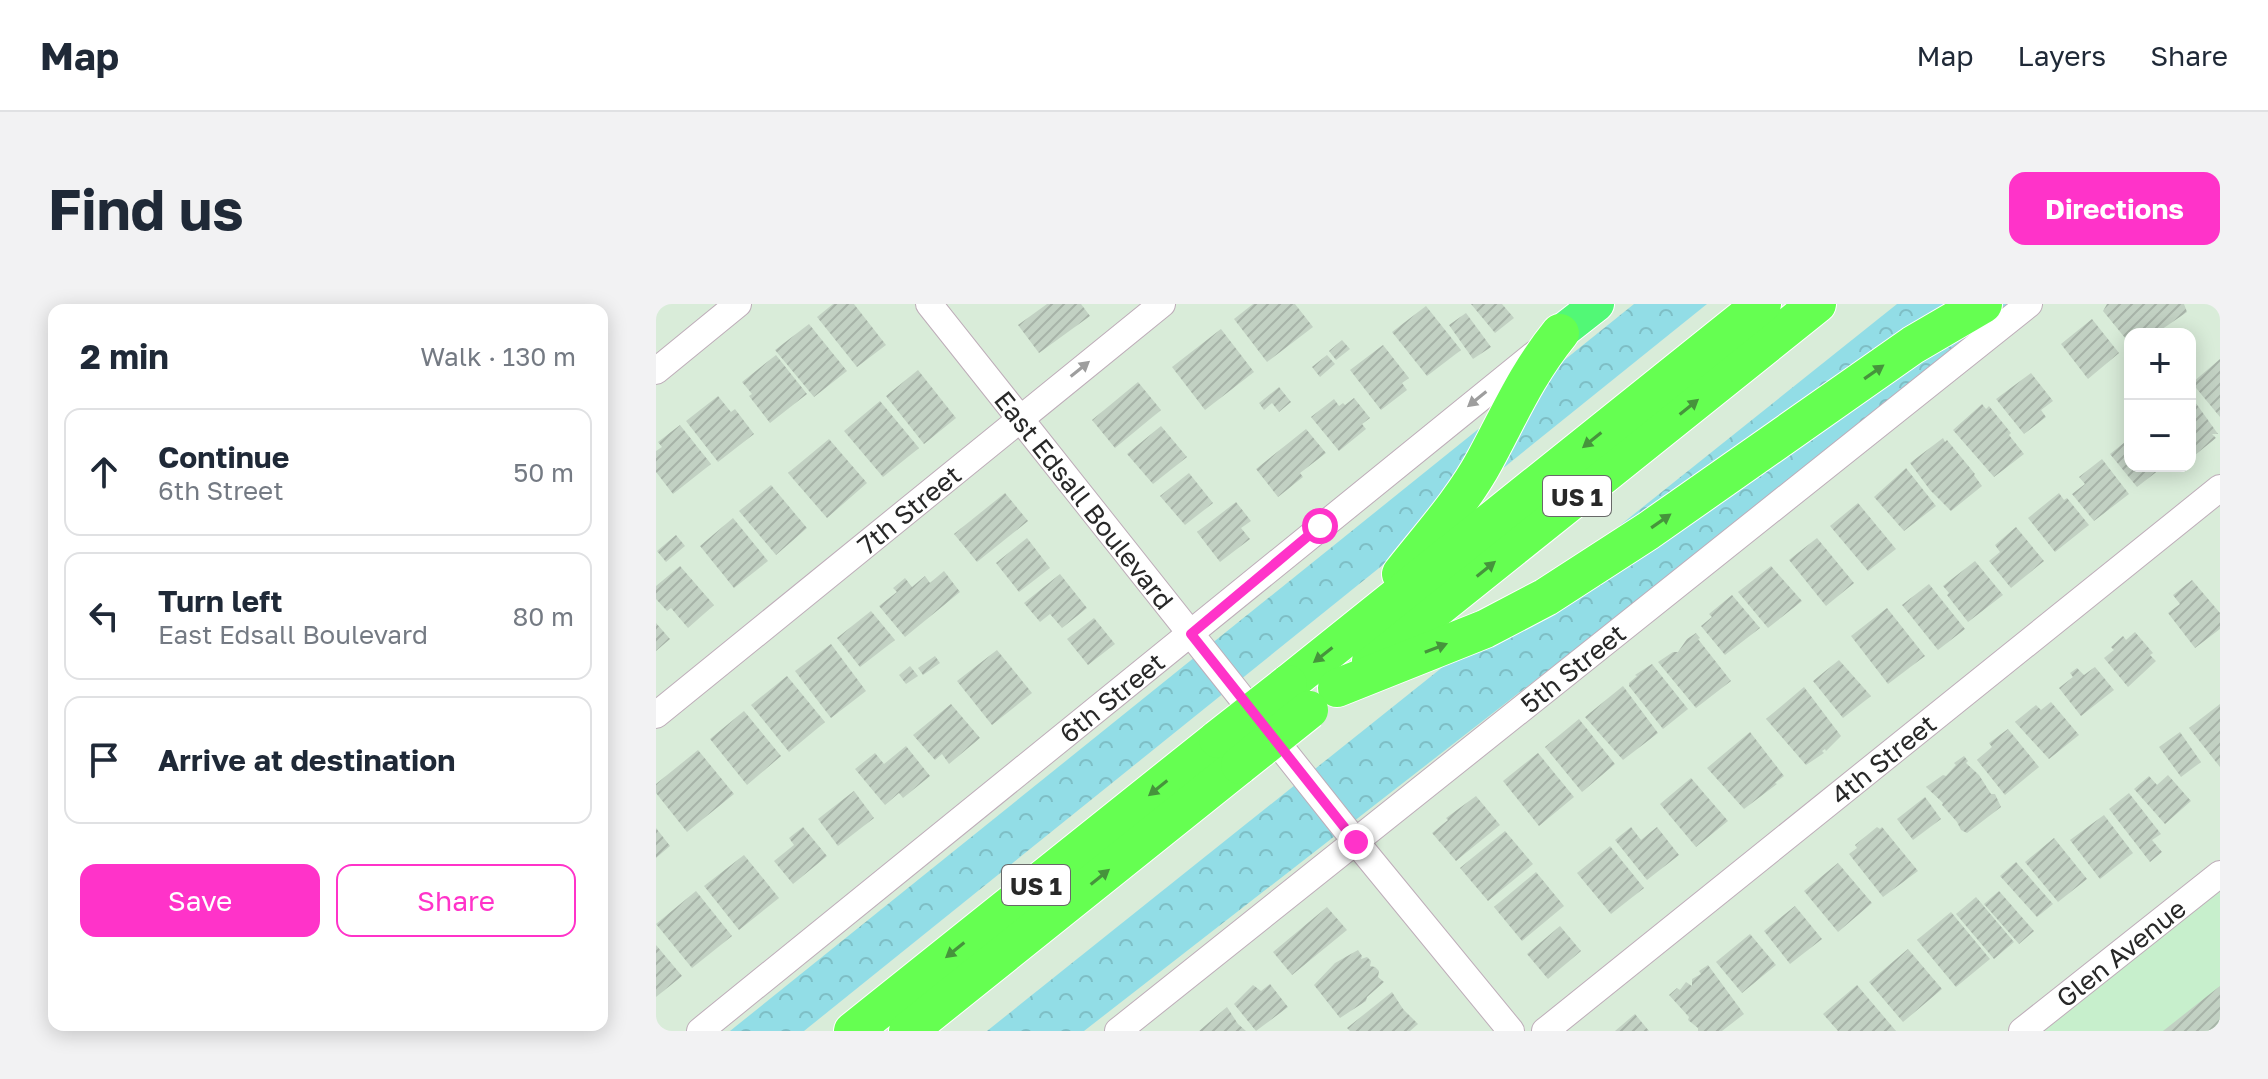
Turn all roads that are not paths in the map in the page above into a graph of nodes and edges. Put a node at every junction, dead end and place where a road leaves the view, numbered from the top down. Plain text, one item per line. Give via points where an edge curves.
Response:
1 (738, 304) edge
2 (929, 304) edge
3 (1162, 304) edge
4 (1597, 304) edge
5 (1762, 304) edge
6 (1817, 304) edge
7 (1983, 304) edge
8 (2029, 304) edge
9 (1560, 333) junction
10 (656, 371) edge
11 (1020, 418) junction
12 (2220, 488) edge
13 (1359, 627) junction
14 (1191, 634) junction
15 (1311, 694) junction
16 (656, 715) edge
17 (1229, 752) junction
18 (1356, 842) junction
19 (2220, 874) edge
20 (700, 1031) edge
21 (853, 1031) edge
22 (908, 1031) edge
23 (1118, 1031) edge
24 (1511, 1031) edge
25 (1545, 1031) edge
26 (2022, 1031) edge

1 - 10 street
2 - 11 street, East Edsall Boulevard
11 -> 3 street, 7th Street
4 - 9 main road, 6th Street
5 -> 13 highway, US 1
15 -> 6 highway, US 1
15 -> 7 highway via 1485,629 1546,597 1913,345
8 - 18 street, 5th Street
9 - 13 highway via 1532,370 1461,498
9 -> 14 street, 6th Street
11 - 14 street, East Edsall Boulevard
11 - 16 street, 7th Street
12 - 25 street, 4th Street
13 -> 15 highway, US 1
14 - 18 street, East Edsall Boulevard
14 - 20 street, 6th Street
15 - 17 highway, US 1, bridge
17 -> 21 highway, US 1
22 -> 17 highway, US 1
18 - 23 street, 5th Street
18 - 24 street, East Edsall Boulevard
19 - 26 street, Glen Avenue

